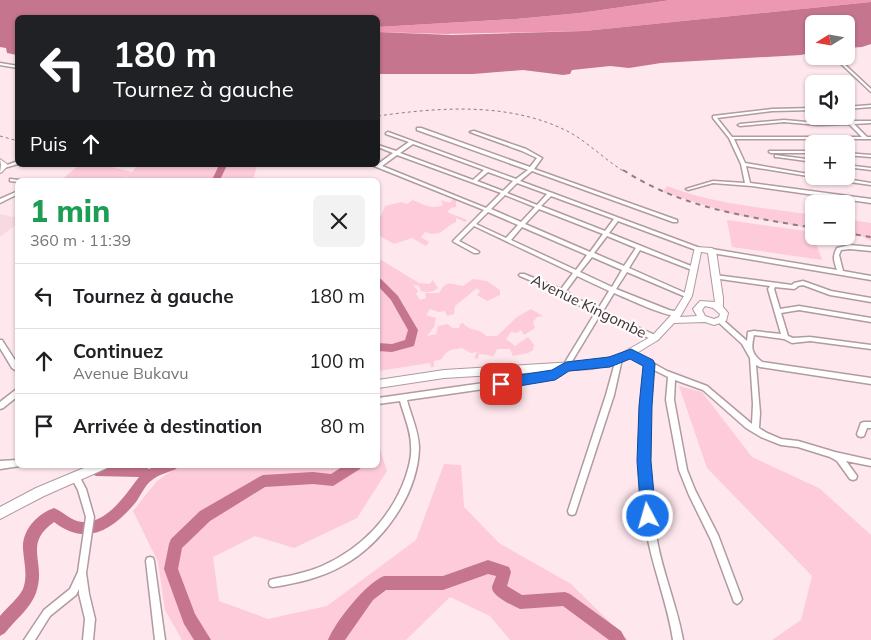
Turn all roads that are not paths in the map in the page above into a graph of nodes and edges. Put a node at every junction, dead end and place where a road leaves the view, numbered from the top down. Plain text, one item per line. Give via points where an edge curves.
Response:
1 (0, 64) edge
2 (845, 65) edge
3 (15, 66) edge
4 (871, 91) edge
5 (871, 106) edge
6 (855, 107) edge
7 (805, 109) edge
8 (871, 122) edge
9 (805, 123) edge
10 (855, 123) edge
11 (740, 125) dead end
12 (852, 125) edge
13 (419, 129) dead end
14 (472, 132) dead end
15 (388, 133) dead end
16 (731, 138) junction
17 (868, 138) edge
18 (412, 142) junction
19 (380, 147) edge
20 (771, 152) dead end
21 (805, 152) edge
22 (397, 153) junction
23 (855, 155) edge
24 (776, 156) dead end
25 (871, 156) edge
26 (805, 160) edge
27 (15, 163) edge
28 (743, 164) junction
29 (380, 165) edge
30 (1, 167) edge
31 (380, 167) edge
32 (855, 167) edge
33 (871, 168) edge
34 (487, 170) junction
35 (530, 170) junction
36 (805, 174) edge
37 (516, 181) junction
38 (474, 182) junction
39 (855, 182) edge
40 (871, 184) edge
41 (750, 185) junction
42 (688, 189) dead end
43 (504, 193) junction
44 (15, 194) edge
45 (550, 194) junction
46 (0, 196) edge
47 (8, 198) junction
48 (0, 201) edge
49 (871, 201) edge
50 (538, 207) junction
51 (488, 210) junction
52 (617, 219) junction
53 (675, 221) dead end
54 (474, 224) junction
55 (522, 224) junction
56 (606, 234) junction
57 (508, 240) junction
58 (639, 247) junction
59 (698, 249) junction
60 (871, 249) edge
61 (712, 251) junction
62 (476, 252) dead end
63 (591, 253) junction
64 (626, 268) junction
65 (694, 269) junction
66 (577, 272) junction
67 (840, 273) junction
68 (522, 275) dead end
69 (715, 276) junction
70 (871, 278) edge
71 (774, 284) junction
72 (613, 290) junction
73 (562, 292) junction
74 (688, 296) junction
75 (871, 300) edge
76 (699, 306) junction
77 (719, 307) junction
78 (600, 311) junction
79 (778, 311) junction
80 (676, 314) junction
81 (705, 319) junction
82 (871, 320) edge
83 (720, 321) junction
84 (655, 338) junction
85 (785, 338) junction
86 (0, 342) edge
87 (871, 347) edge
88 (631, 354) junction
89 (752, 354) junction
90 (619, 359) junction
91 (649, 364) junction
92 (566, 366) junction
93 (15, 367) edge
94 (672, 376) junction
95 (871, 381) edge
96 (380, 384) edge
97 (15, 394) edge
98 (403, 397) junction
99 (380, 401) edge
100 (0, 406) edge
101 (871, 425) edge
102 (755, 430) junction
103 (861, 434) dead end
104 (832, 454) junction
105 (871, 463) edge
106 (0, 464) edge
107 (15, 464) edge
108 (96, 468) edge
109 (78, 476) junction
110 (853, 476) dead end
111 (572, 511) dead end
112 (0, 513) edge
113 (150, 562) dead end
114 (82, 573) junction
115 (273, 583) dead end
116 (736, 599) dead end
117 (29, 640) edge
118 (88, 640) edge
119 (160, 640) edge
120 (678, 640) edge

1 - 3 street
2 - 4 street
5 - 6 street
7 - 16 street via 715,117
8 - 10 street
9 - 11 street via 784,121
12 - 17 street
13 - 35 street
14 - 35 street via 539,157
15 - 18 street
16 - 17 street
16 - 28 street
18 - 22 street
18 - 34 street
19 - 22 street
20 - 21 street
22 - 29 street
22 - 38 street
23 - 25 street
24 - 26 street
27 - 30 street
28 - 36 street
28 - 41 street
31 - 51 street
32 - 33 street
34 - 37 street
34 - 38 street
35 - 37 street
35 - 53 street
37 - 43 street
37 - 45 street
38 - 43 street
39 - 40 street
41 - 42 street via 713,182
41 - 49 street
43 - 50 street
43 - 51 street
44 - 47 street
45 - 50 street
45 - 52 street
46 - 47 street
47 - 48 street
50 - 55 street
50 - 56 street
51 - 54 street
51 - 55 street
52 - 56 street
52 - 59 street
54 - 57 street
54 - 62 street via 456,242
55 - 57 street
55 - 63 street
56 - 58 street
56 - 63 street
57 - 66 street
58 - 64 street
58 - 65 street
59 - 61 street
59 - 65 street
60 - 67 street via 839,249 836,256
61 - 67 street
61 - 69 street
63 - 64 street
63 - 66 street
64 - 72 street
64 - 74 street
65 - 74 street
66 - 72 street
66 - 73 street
67 - 70 street
68 - 73 street, Avenue Kingombe
69 - 71 street
69 - 77 street
71 - 75 street via 794,287 803,283 828,293
71 - 79 street via 771,289
72 - 78 street
72 - 80 street
73 - 78 street, Avenue Kingombe
74 - 76 street
74 - 80 street
76 - 77 street via 709,303
76 - 80 street
76 - 81 street via 698,313
77 - 83 street via 724,314
78 - 84 street, Avenue Kingombe
78 - 92 street
79 - 82 street via 800,308
79 - 85 street
80 - 81 street
80 - 84 street
81 - 83 street
83 - 89 street via 744,342
84 - 88 street
85 - 87 street
85 - 89 street via 752,333
86 - 93 street
88 - 90 street
88 - 91 street
89 - 95 street via 761,364
89 - 102 street
90 - 92 street
90 - 111 street
91 - 94 street
91 - 120 street via 645,406 646,502 660,574
92 - 96 street via 444,374
92 - 98 street via 559,373 540,378
94 - 102 street via 705,388
94 - 116 street via 670,400 684,470 714,534
97 - 100 street
98 - 99 street
98 - 115 street via 416,448 414,462 402,499 382,530 323,571
101 - 103 street via 864,426
102 - 104 street via 779,442
104 - 105 street
104 - 110 street
106 - 107 street
108 - 109 street
109 - 112 street
109 - 114 street via 90,517
113 - 119 street
114 - 117 street via 73,592 47,613
114 - 118 street via 90,619

